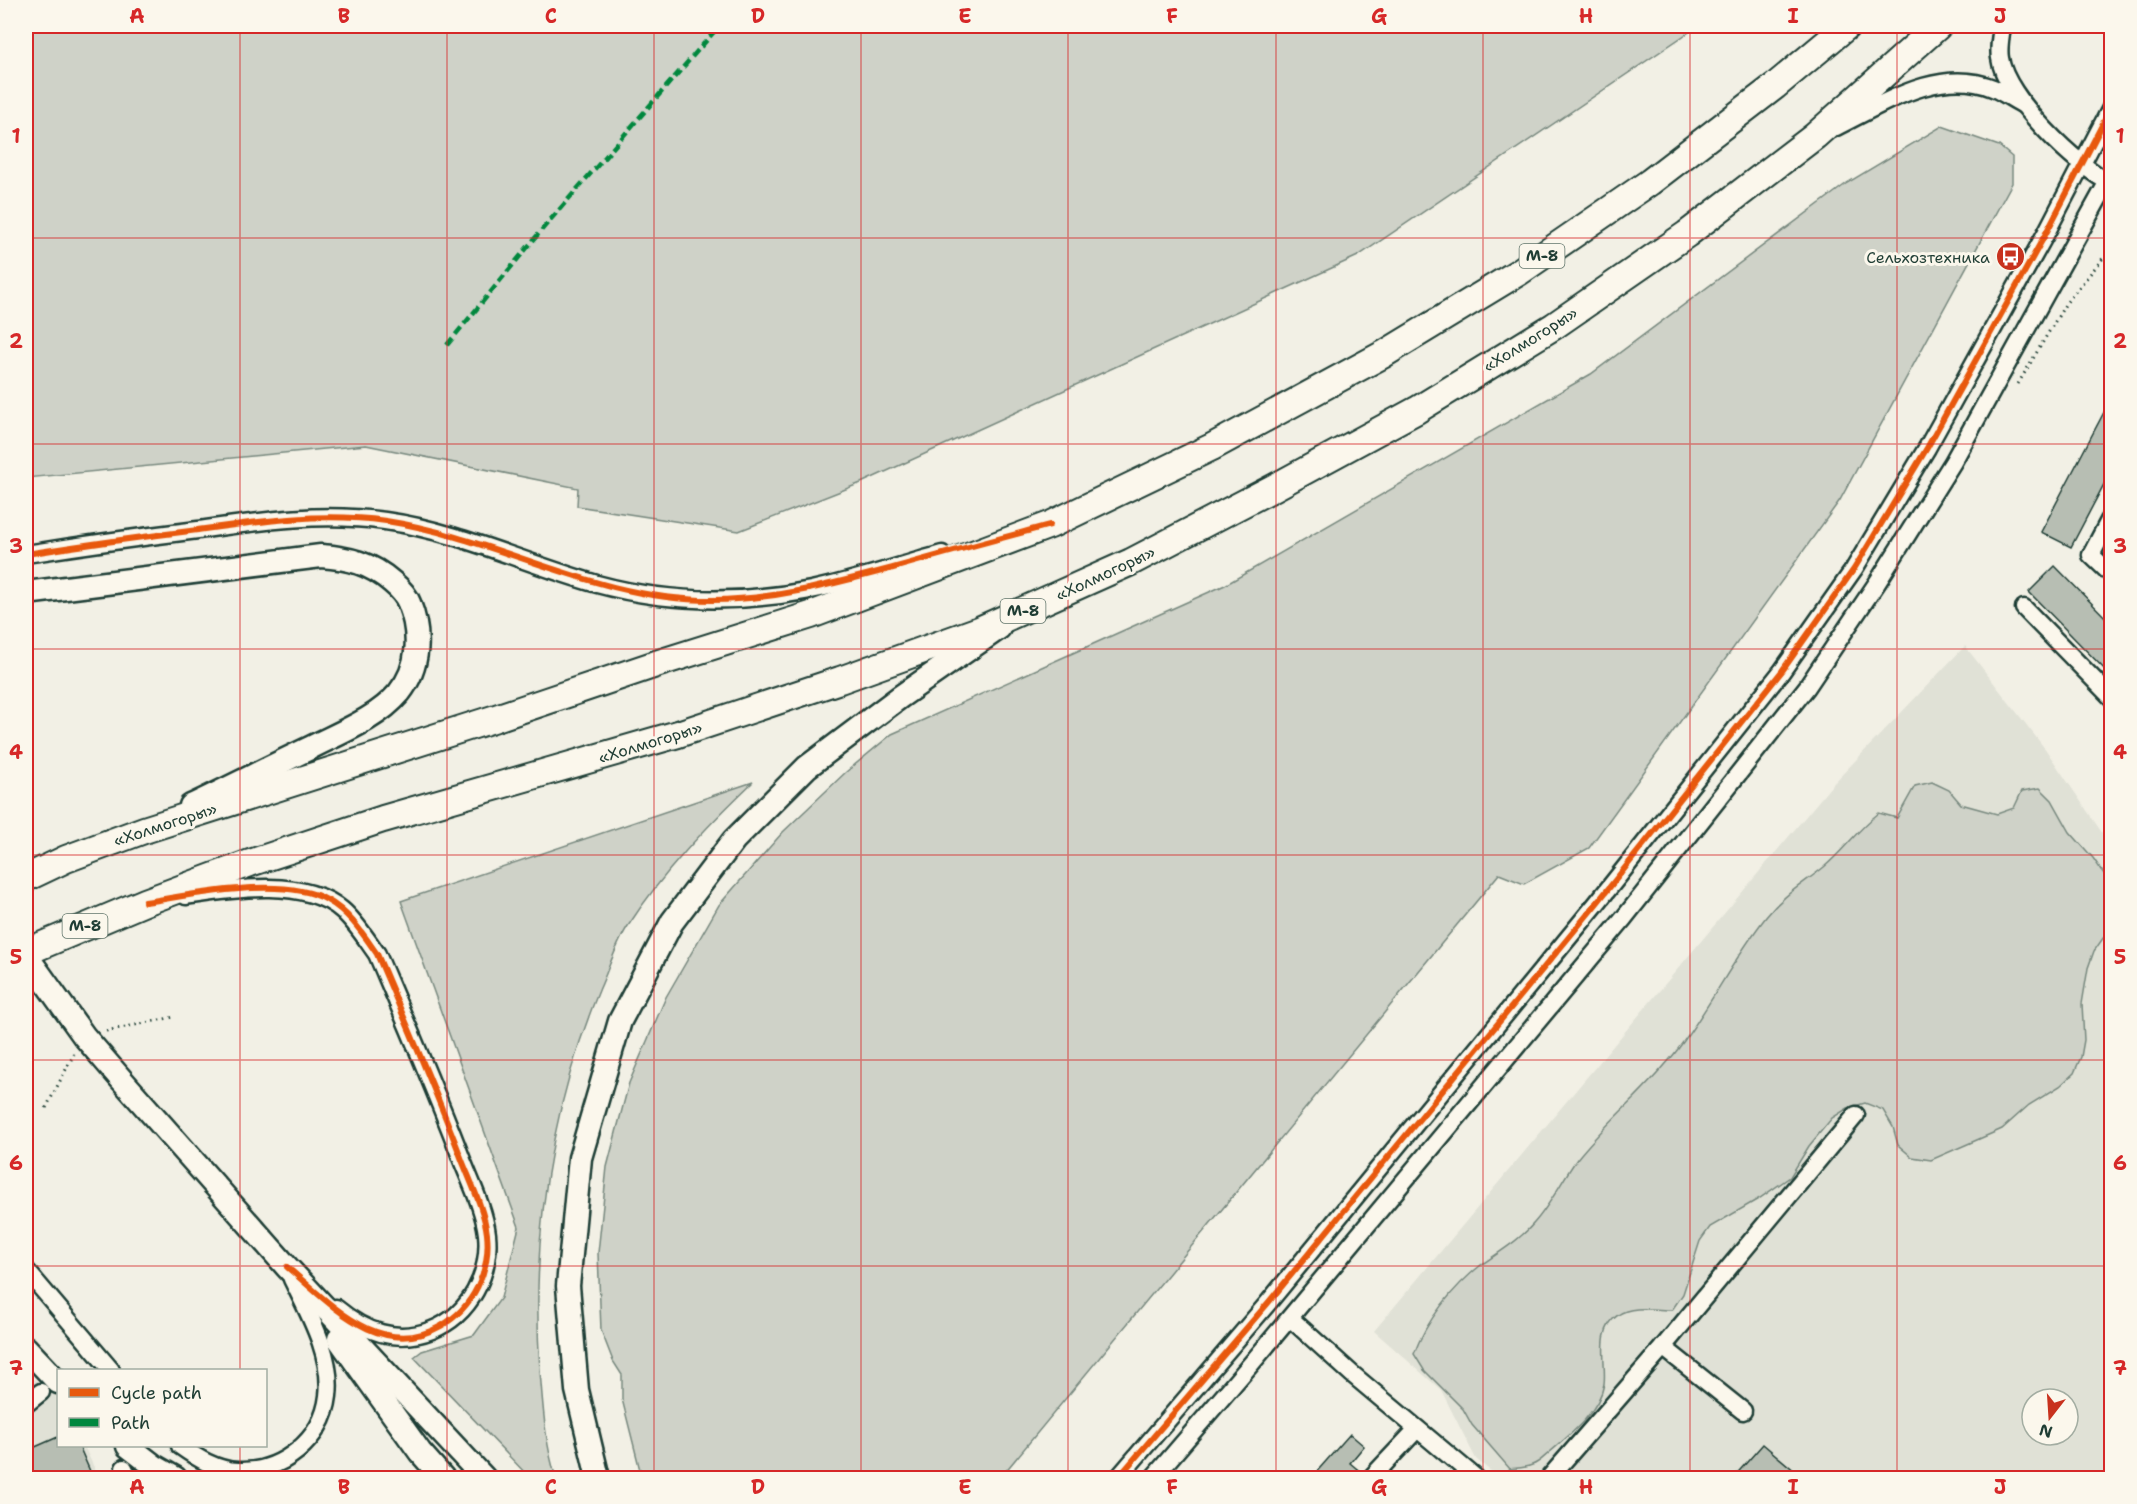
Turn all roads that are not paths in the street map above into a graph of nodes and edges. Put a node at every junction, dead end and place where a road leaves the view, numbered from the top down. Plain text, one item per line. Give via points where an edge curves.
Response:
1 (1847, 26) edge
2 (1938, 26) edge
3 (2002, 26) edge
4 (2022, 104) junction
5 (2112, 106) edge
6 (1815, 136) junction
7 (2082, 165) junction
8 (2110, 180) edge
9 (2112, 515) edge
10 (1050, 525) junction
11 (26, 554) edge
12 (2112, 575) edge
13 (26, 593) edge
14 (1028, 608) junction
15 (2024, 608) dead end
16 (2112, 698) edge
17 (144, 830) junction
18 (26, 878) edge
19 (145, 902) junction
20 (26, 953) edge
21 (1856, 1115) dead end
22 (287, 1267) junction
23 (26, 1270) edge
24 (1290, 1318) junction
25 (1663, 1347) junction
26 (26, 1348) edge
27 (109, 1369) edge
28 (50, 1387) edge
29 (26, 1404) edge
30 (1743, 1411) dead end
31 (1417, 1429) junction
32 (181, 1447) edge
33 (127, 1464) edge
34 (175, 1479) edge
35 (443, 1479) edge
36 (484, 1479) edge
37 (598, 1479) edge
38 (1118, 1479) edge
39 (1153, 1479) edge
40 (1371, 1479) edge
41 (1476, 1479) edge
42 (1549, 1479) edge

1 - 10 highway, «Холмогоры» / М-8 via 1650,182 1519,272 1374,360 1212,447
2 - 6 highway, «Холмогоры» / М-8
3 - 4 street via 2000,58 2009,86
4 - 6 street via 1992,88 1967,82 1941,82 1917,88
4 - 7 street
5 - 7 street
6 - 14 highway, «Холмогоры» / М-8 via 1668,247 1554,326 1417,410 1142,557
7 - 8 street
7 - 38 street via 1927,448 1854,569 1782,671 1597,903
8 - 24 street via 1953,462 1807,687 1624,918
9 - 12 street via 2091,555
10 - 11 street via 812,590 738,600 666,598 629,592 419,527 346,517 310,516 257,522
10 - 17 highway, «Холмогоры» / М-8 via 811,615
13 - 17 main road via 321,556 364,562 380,571 408,600 415,621 417,654 410,675 387,705 338,734
14 - 19 highway, «Холмогоры» / М-8 via 979,630 745,713 383,819
14 - 37 main road via 807,767 734,840 672,922 620,1022 580,1158 568,1286 577,1390
15 - 16 street
17 - 18 highway, «Холмогоры» / М-8 via 66,858
19 - 20 highway, «Холмогоры» / М-8
19 - 22 street via 250,888 305,892 342,910 376,954 484,1217 487,1249 474,1294 452,1319 420,1335 386,1335 364,1328
20 - 22 main road via 84,1036
21 - 25 street
22 - 32 street via 318,1335 328,1377 324,1412 315,1431 285,1460 260,1469 238,1471 217,1467
22 - 35 main road
22 - 36 main road
23 - 27 street
24 - 31 street
24 - 39 street
25 - 30 street
25 - 42 street
26 - 28 main road
28 - 29 street
31 - 40 street
31 - 41 street
33 - 34 main road via 153,1466

